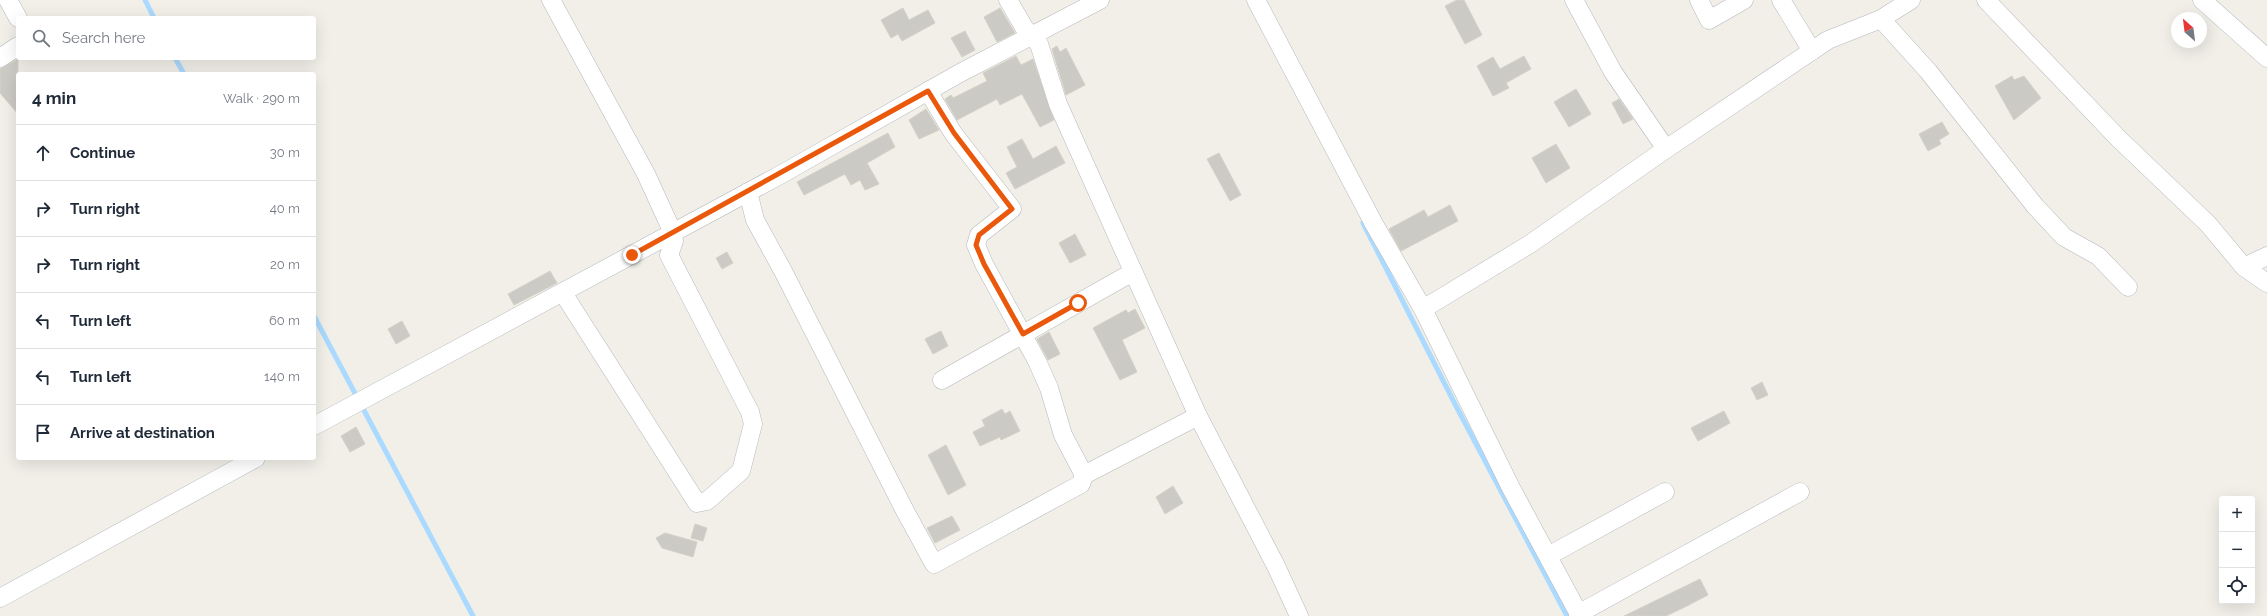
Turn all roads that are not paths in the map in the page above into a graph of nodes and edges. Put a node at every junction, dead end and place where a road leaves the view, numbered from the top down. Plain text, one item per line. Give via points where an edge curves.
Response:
1 (8, 0) edge
2 (551, 0) edge
3 (1008, 0) edge
4 (1100, 0) edge
5 (1256, 0) edge
6 (1574, 0) edge
7 (1699, 0) edge
8 (1744, 0) edge
9 (1781, 0) edge
10 (1911, 0) edge
11 (1986, 0) edge
12 (2202, 0) edge
13 (17, 16) edge
14 (1881, 19) junction
15 (1032, 36) junction
16 (16, 47) edge
17 (1812, 51) junction
18 (2264, 51) edge
19 (0, 58) edge
20 (928, 91) junction
21 (1666, 149) junction
22 (748, 192) junction
23 (673, 233) junction
24 (2267, 256) edge
25 (2244, 267) junction
26 (1133, 272) junction
27 (2267, 283) edge
28 (2128, 287) dead end
29 (563, 293) junction
30 (1422, 310) junction
31 (1023, 334) junction
32 (942, 380) dead end
33 (1198, 416) junction
34 (316, 425) edge
35 (252, 460) edge
36 (1084, 475) junction
37 (1665, 492) dead end
38 (1800, 492) dead end
39 (1548, 556) junction
40 (0, 598) edge
41 (1579, 615) edge
42 (1300, 616) edge

1 - 13 street
2 - 23 street via 646,174
3 - 15 street
4 - 15 street
5 - 30 street
6 - 21 street via 1613,72
7 - 8 street via 1709,20
9 - 17 street
10 - 14 street
11 - 25 street via 2119,139 2208,224
12 - 18 street
14 - 17 street via 1828,40
14 - 28 street via 1928,72 2040,211 2064,237 2098,256
15 - 20 street
15 - 26 street via 1039,44 1058,104
16 - 19 street
17 - 21 street
20 - 22 street
20 - 31 street via 954,133 1012,209 979,235 976,245
21 - 30 street via 1530,244
22 - 23 street
22 - 36 street via 755,220 934,564 1081,484
23 - 29 street
23 - 29 street via 674,241 669,255 750,412 753,424 741,471 707,501 697,503
24 - 25 street
25 - 27 street
26 - 31 street
26 - 33 street
29 - 34 street
30 - 39 street
31 - 32 street
31 - 36 street via 1049,388 1063,435
33 - 36 street
33 - 42 street
35 - 40 street
37 - 39 street
38 - 41 street
39 - 41 street

